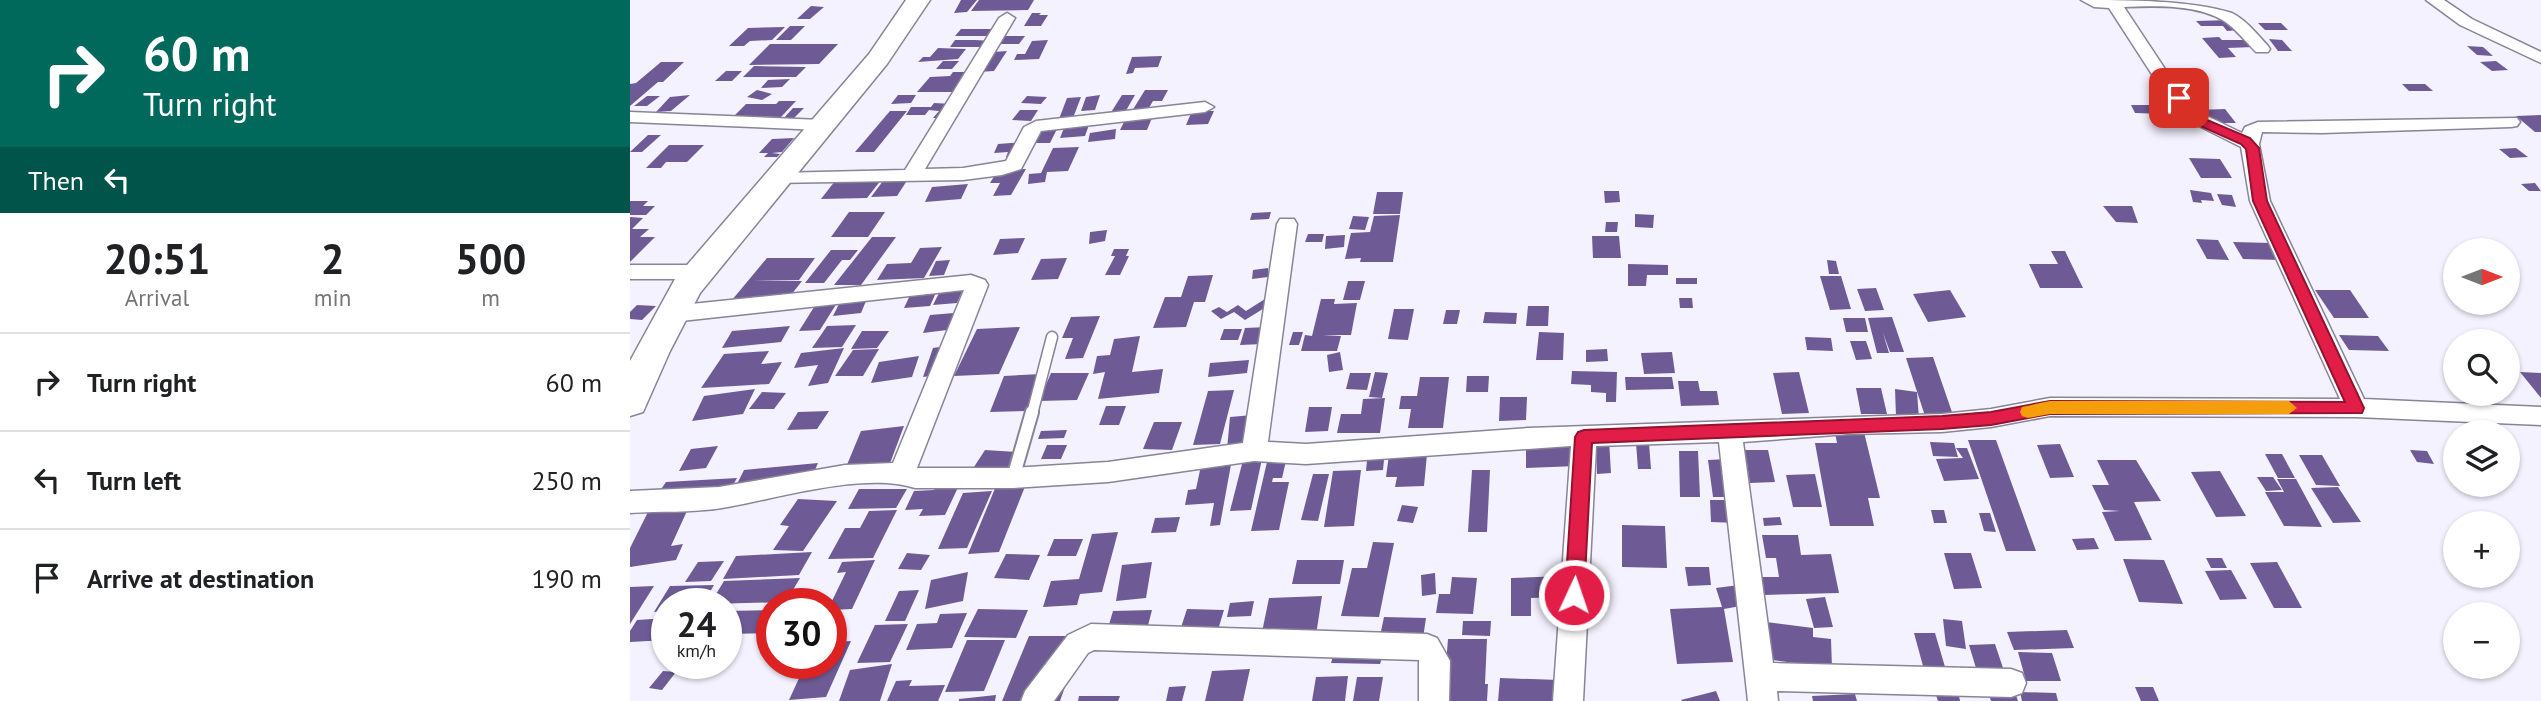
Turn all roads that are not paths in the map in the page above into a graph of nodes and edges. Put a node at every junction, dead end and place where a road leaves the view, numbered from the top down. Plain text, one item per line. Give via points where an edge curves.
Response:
1 (918, 0) edge
2 (2089, 0) edge
3 (2434, 0) edge
4 (2114, 4) junction
5 (1007, 18) dead end
6 (2262, 49) dead end
7 (2541, 58) edge
8 (1205, 107) dead end
9 (630, 117) edge
10 (2511, 122) dead end
11 (821, 125) junction
12 (2250, 144) junction
13 (911, 176) junction
14 (776, 179) junction
15 (1287, 224) dead end
16 (630, 272) edge
17 (699, 272) junction
18 (671, 314) junction
19 (1052, 337) dead end
20 (641, 352) edge
21 (630, 402) edge
22 (2356, 408) junction
23 (2541, 416) edge
24 (1730, 433) junction
25 (1584, 437) junction
26 (1254, 451) junction
27 (902, 472) junction
28 (1013, 478) junction
29 (630, 502) edge
30 (2011, 683) dead end
31 (1762, 689) edge
32 (1036, 701) edge
33 (1434, 701) edge
34 (1568, 701) edge

1 - 11 main road via 878,60
2 - 4 street
3 - 7 street via 2466,22
4 - 6 street via 2164,2 2221,13
4 - 12 street via 2159,72 2197,118
5 - 13 street
8 - 13 street via 1042,125 1030,131 1010,167
9 - 11 street
10 - 12 street via 2258,127 2251,131
11 - 14 main road
12 - 22 street via 2260,201
13 - 14 street
14 - 17 main road
15 - 26 street
16 - 17 street
17 - 18 main road
18 - 20 main road
18 - 27 street via 940,284 977,285
19 - 28 lane
20 - 21 main road
22 - 23 street
22 - 24 street via 2050,407 1942,423
24 - 25 street
24 - 31 street
25 - 26 street via 1306,454
25 - 34 street
26 - 28 street via 1133,470
27 - 28 street via 915,478
27 - 29 street via 845,475 719,498
30 - 31 street
32 - 33 street via 1078,644 1101,637 1427,647 1435,662

